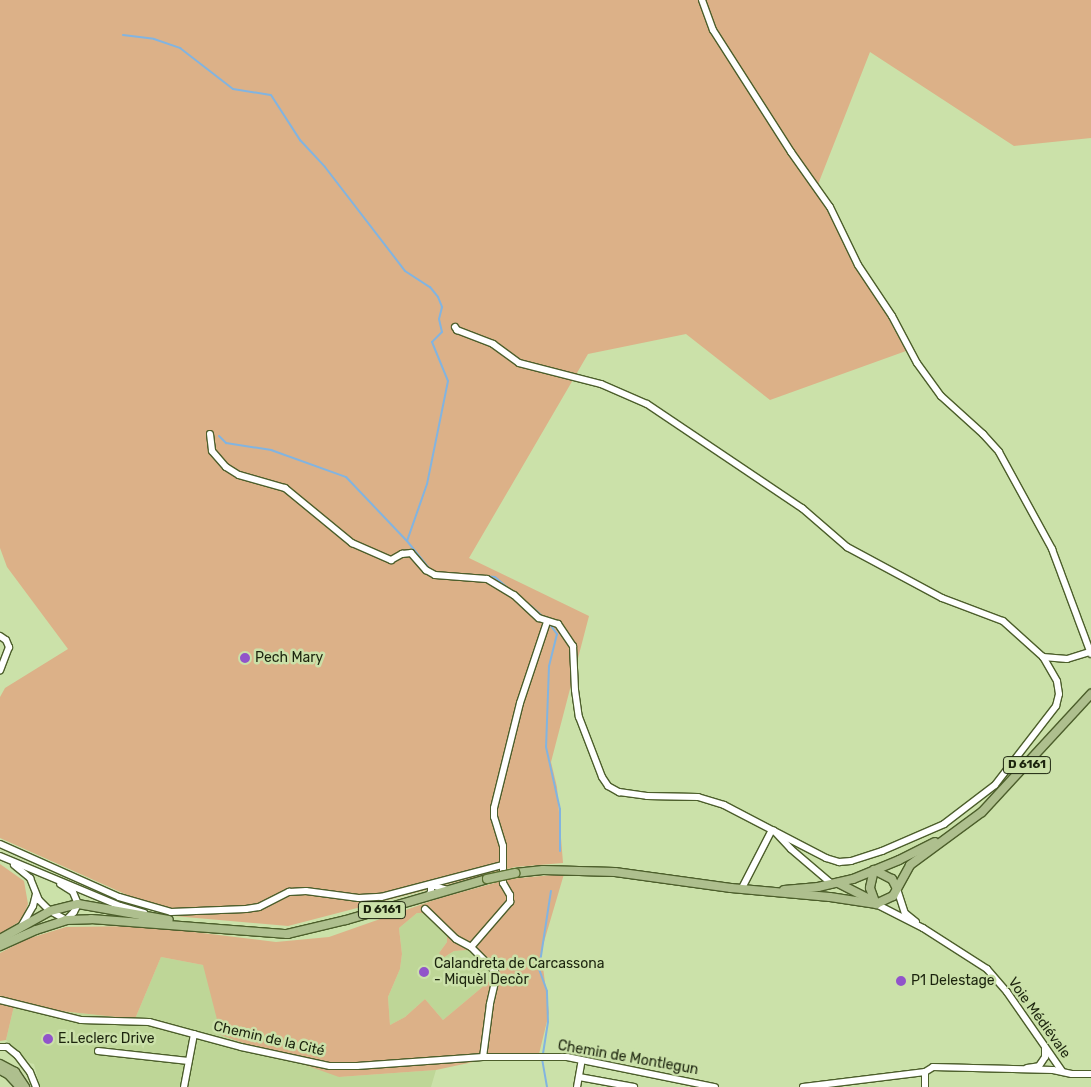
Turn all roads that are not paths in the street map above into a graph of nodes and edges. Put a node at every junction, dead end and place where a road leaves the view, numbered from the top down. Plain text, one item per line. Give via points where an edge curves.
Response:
1 (702, 0) edge
2 (455, 327) dead end
3 (210, 434) dead end
4 (547, 622) junction
5 (0, 636) edge
6 (1090, 653) edge
7 (1043, 657) junction
8 (0, 670) edge
9 (1091, 694) edge
10 (957, 830) junction
11 (773, 831) junction
12 (0, 844) edge
13 (3, 857) edge
14 (502, 865) junction
15 (874, 870) junction
16 (49, 876) junction
17 (835, 883) junction
18 (431, 885) junction
19 (731, 888) junction
20 (742, 888) junction
21 (897, 889) junction
22 (447, 890) junction
23 (36, 894) junction
24 (428, 896) junction
25 (78, 904) junction
26 (876, 904) junction
27 (425, 910) dead end
28 (50, 912) junction
29 (164, 919) junction
30 (66, 920) junction
31 (22, 925) junction
32 (208, 927) junction
33 (922, 928) junction
34 (0, 939) edge
35 (0, 946) edge
36 (471, 947) junction
37 (0, 1000) edge
38 (194, 1034) junction
39 (0, 1047) edge
40 (1045, 1047) junction
41 (98, 1051) dead end
42 (537, 1056) joint
43 (483, 1057) junction
44 (582, 1060) junction
45 (188, 1061) junction
46 (0, 1064) edge
47 (1057, 1065) junction
48 (1039, 1066) junction
49 (1013, 1069) junction
50 (0, 1070) edge
51 (1062, 1071) junction
52 (924, 1072) junction
53 (1091, 1074) edge
54 (579, 1077) junction
55 (20, 1087) edge
56 (25, 1087) edge
57 (36, 1087) edge
58 (184, 1087) edge
59 (577, 1087) edge
60 (634, 1087) edge
61 (715, 1087) edge
62 (803, 1087) edge
63 (926, 1087) edge

1 - 6 street via 713,30 830,207 858,265 892,316 917,364 941,396 999,452 1052,549
2 - 7 street via 493,344 519,363 601,384 646,404 802,508 847,546 942,598 1003,621
3 - 4 street via 212,451 226,467 239,475 285,488 352,543 392,560 411,553 435,575 487,579 514,595
4 - 11 street via 558,624 573,646 579,717 608,786 619,792 647,796 698,797 724,805
4 - 14 street via 520,703 494,808 503,846
5 - 8 street via 9,647
6 - 7 street via 1067,659
7 - 11 street via 1057,680 1059,694 1056,706 995,785 944,824 882,851 839,862
9 - 10 main road, D 6161 via 1001,793
10 - 15 main road, D 6161
10 - 21 main road via 910,865
11 - 17 street
11 - 20 street
12 - 18 street via 119,897 171,912 246,909 289,892 381,897
13 - 16 street
13 - 23 street via 30,878
14 - 18 street
14 - 36 street via 503,883 510,902
15 - 17 main road, D 6161
15 - 21 main road via 892,880
15 - 26 main road via 870,888
16 - 25 street via 72,892
16 - 29 street via 120,906
17 - 20 main road, D 6161 via 790,890
17 - 26 main road
18 - 22 street
18 - 24 street
19 - 20 main road, D 6161
19 - 22 main road, D 6161, bridge via 615,872 543,870 487,879
19 - 26 main road
21 - 26 main road via 888,900
21 - 33 street via 905,913
22 - 24 main road, D 6161
23 - 28 street
23 - 31 street
24 - 32 main road, D 6161 via 287,934
25 - 28 main road, D 6161
25 - 29 main road, D 6161
25 - 30 street
26 - 33 street
27 - 36 street via 456,939
28 - 30 street
28 - 31 main road, D 6161
29 - 32 main road, D 6161
30 - 32 main road, D 6161
30 - 35 main road, D 6161
31 - 34 main road, D 6161
33 - 40 street, Voie Médiévale via 987,969
36 - 43 street via 494,971
37 - 38 street, Chemin de la Cité via 81,1020 141,1021
38 - 43 street, Chemin de la Cité via 330,1066
38 - 45 street
39 - 57 street via 7,1047 18,1055
40 - 47 street, Voie Médiévale
40 - 48 street via 1045,1057
41 - 45 street
42 - 43 street, Chemin de la Cité
42 - 44 street, Chemin de Montlegun
44 - 54 street
44 - 61 street, Chemin de Montlegun
45 - 58 street
46 - 56 main road via 15,1072
47 - 48 street
47 - 51 street, Voie Médiévale
48 - 49 street
49 - 51 street
49 - 52 street via 933,1067
50 - 55 main road
51 - 53 street, Voie Médiévale
52 - 62 street
52 - 63 street
54 - 59 street
54 - 60 street

